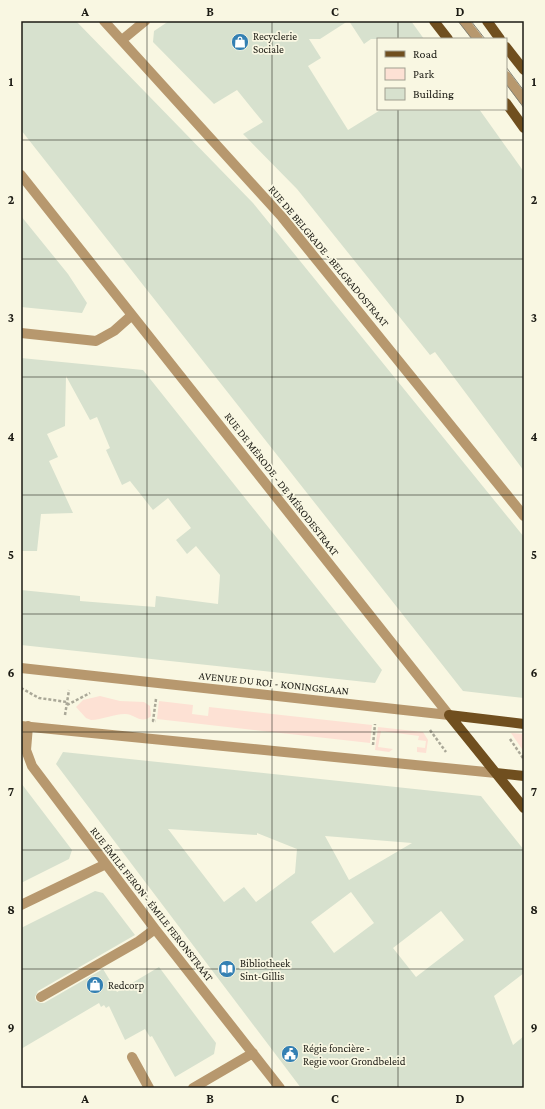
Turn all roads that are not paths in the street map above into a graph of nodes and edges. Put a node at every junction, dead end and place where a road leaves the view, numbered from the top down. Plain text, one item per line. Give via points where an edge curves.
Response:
1 (104, 21) edge
2 (145, 21) edge
3 (434, 21) edge
4 (464, 21) edge
5 (487, 21) edge
6 (447, 38) edge
7 (477, 38) edge
8 (499, 38) edge
9 (122, 40) junction
10 (507, 48) edge
11 (524, 70) edge
12 (507, 77) edge
13 (524, 100) edge
14 (507, 104) edge
15 (524, 128) edge
16 (21, 175) edge
17 (132, 315) junction
18 (21, 333) edge
19 (524, 516) edge
20 (21, 668) edge
21 (449, 715) junction
22 (524, 724) edge
23 (24, 726) edge
24 (496, 773) junction
25 (524, 776) edge
26 (524, 808) edge
27 (106, 864) junction
28 (21, 905) edge
29 (155, 929) junction
30 (41, 997) dead end
31 (253, 1053) junction
32 (132, 1057) dead end
33 (149, 1088) edge
34 (192, 1088) edge
35 (280, 1088) edge

1 - 9 street, RUE DE BELGRADE - BELGRADOSTRAAT
2 - 9 street
3 - 6 main road
4 - 7 street
5 - 8 main road
9 - 19 street, RUE DE BELGRADE - BELGRADOSTRAAT via 282,217
10 - 11 main road
12 - 13 street
14 - 15 main road
16 - 17 street, RUE DE MÉRODE - DE MÉRODESTRAAT
17 - 18 street via 114,331 96,341
17 - 21 street, RUE DE MÉRODE - DE MÉRODESTRAAT
20 - 21 street, AVENUE DU ROI - KONINGSLAAN
21 - 22 main road, AVENUE DU ROI - KONINGSLAAN
21 - 24 main road, RUE DE MÉRODE - DE MÉRODESTRAAT
23 - 24 street
23 - 27 street, RUE ÉMILE FERON - ÉMILE FERONSTRAAT via 26,750 32,766
24 - 25 main road
24 - 26 main road, RUE DE MÉRODE - DE MÉRODESTRAAT
27 - 28 street
27 - 29 street, RUE ÉMILE FERON - ÉMILE FERONSTRAAT
29 - 30 street via 139,941
29 - 31 street, RUE ÉMILE FERON - ÉMILE FERONSTRAAT
31 - 34 street
31 - 35 street, RUE ÉMILE FERON - ÉMILE FERONSTRAAT
32 - 33 street

